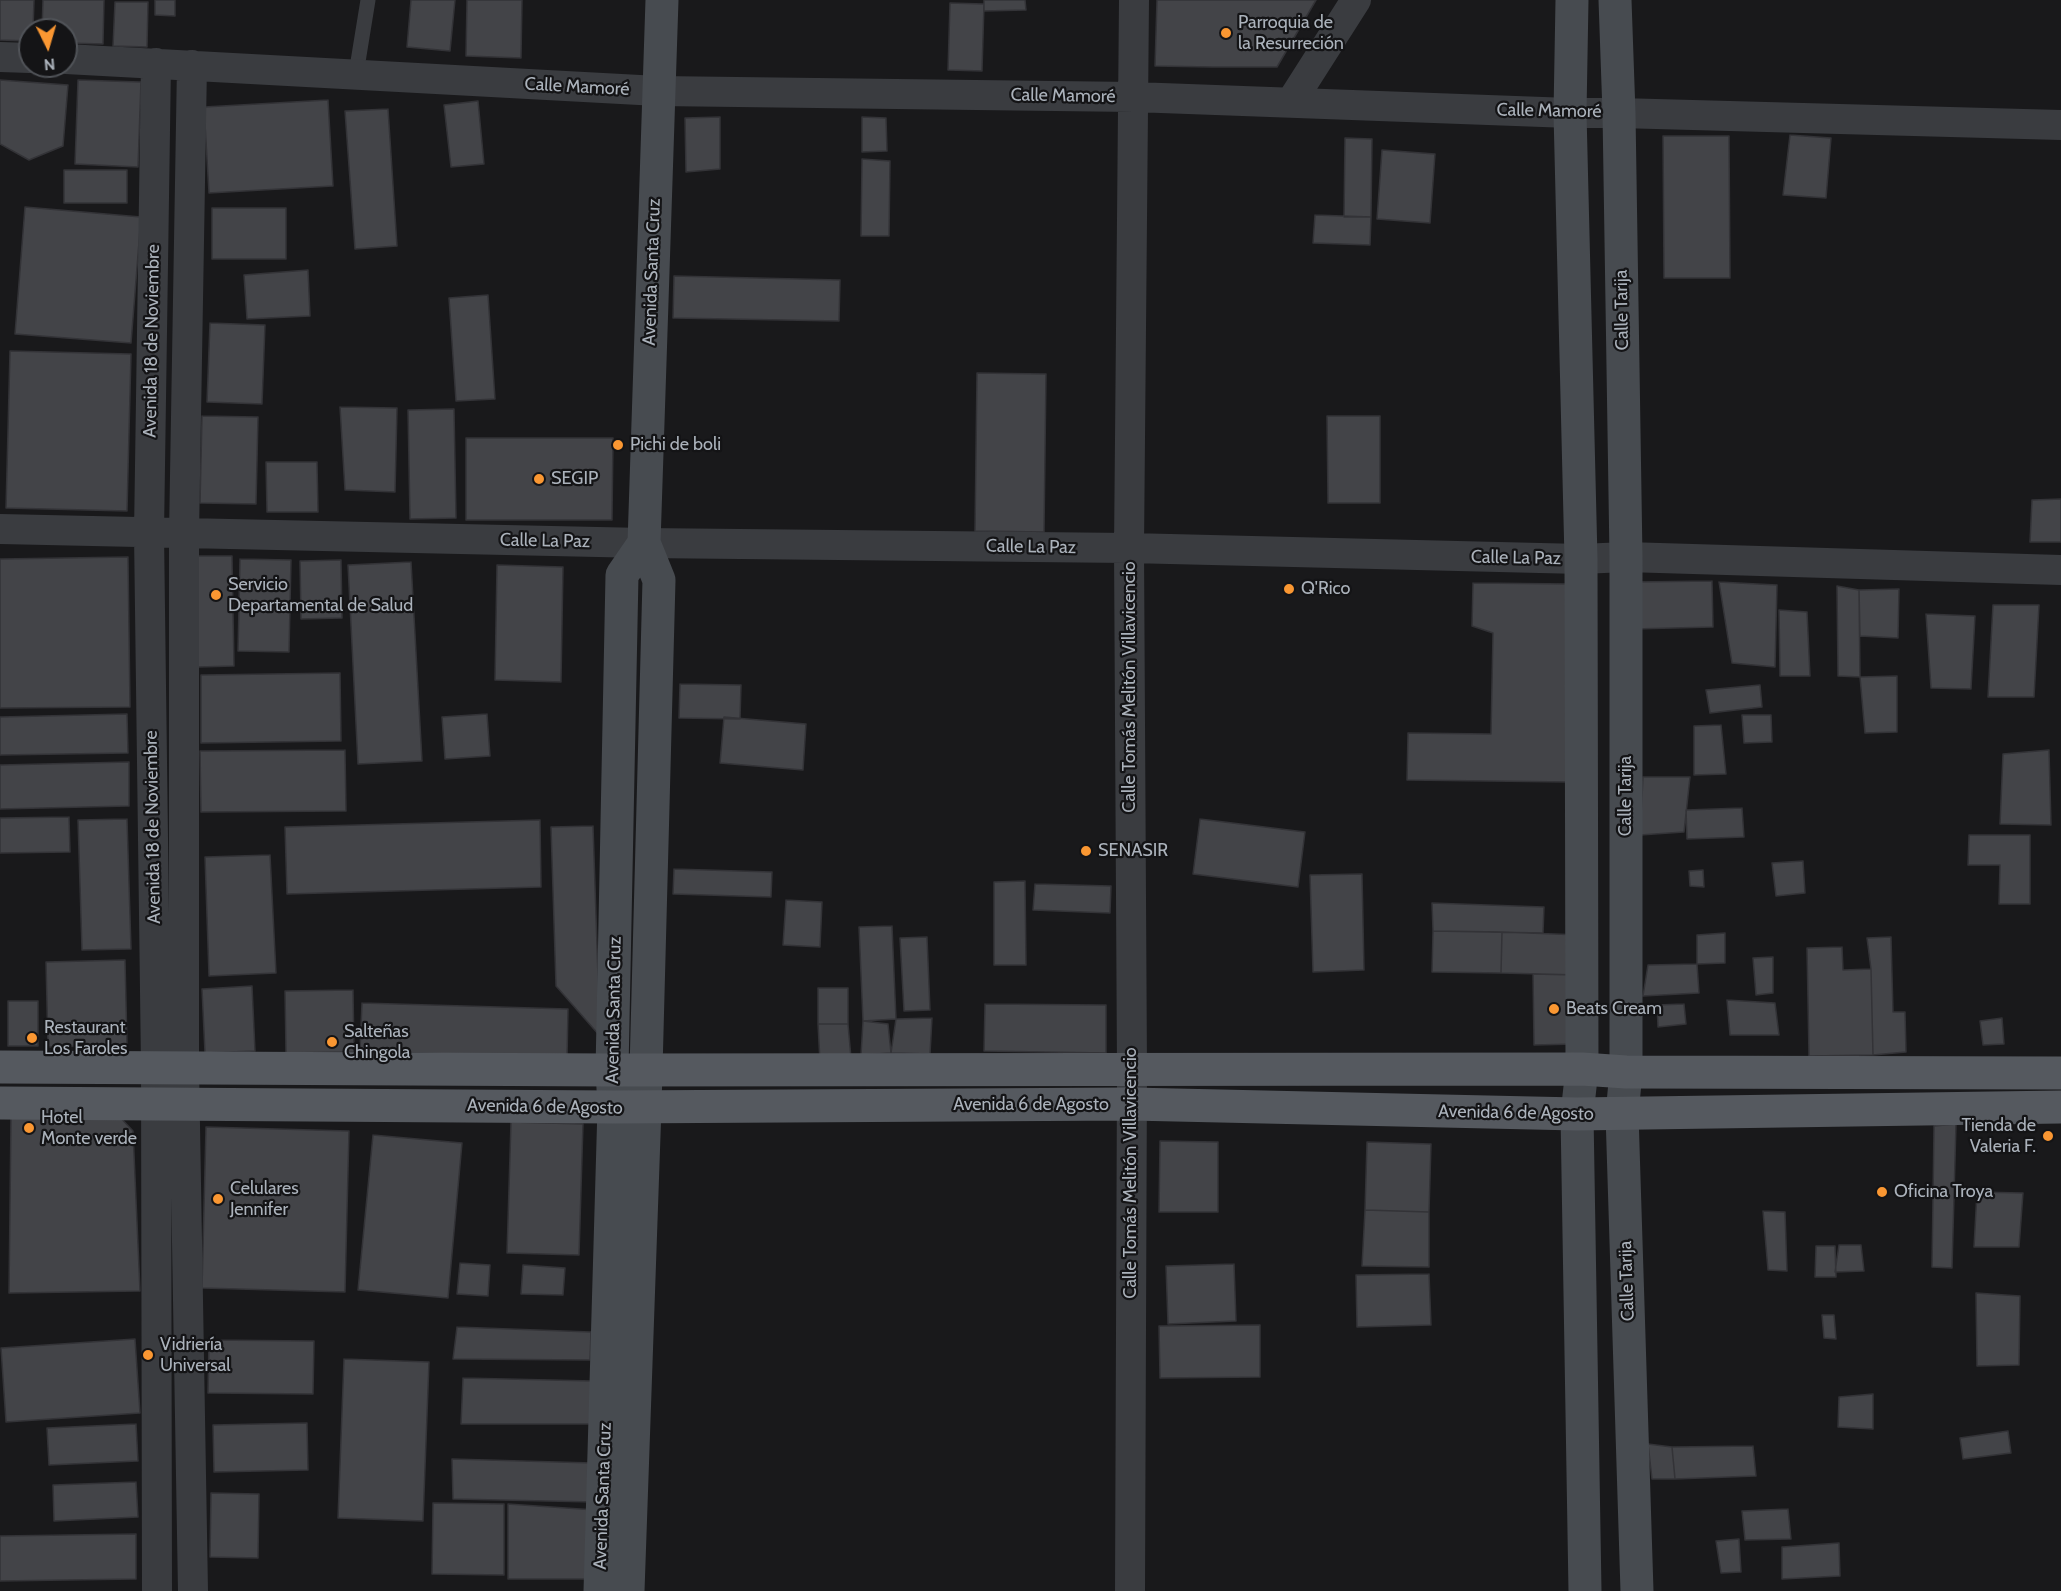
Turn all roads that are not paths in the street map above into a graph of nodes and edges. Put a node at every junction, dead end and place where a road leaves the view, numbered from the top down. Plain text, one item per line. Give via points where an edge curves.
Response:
1 (368, 0) edge
2 (662, 0) edge
3 (1134, 0) edge
4 (1356, 0) edge
5 (1572, 0) edge
6 (1615, 0) edge
7 (0, 57) edge
8 (18, 58) edge
9 (78, 60) edge
10 (156, 63) junction
11 (192, 65) junction
12 (356, 74) junction
13 (658, 91) junction
14 (1134, 97) junction
15 (1290, 102) junction
16 (1619, 112) junction
17 (1570, 113) junction
18 (2061, 125) edge
19 (0, 529) edge
20 (149, 533) junction
21 (184, 534) junction
22 (644, 543) junction
23 (1129, 548) junction
24 (1626, 558) junction
25 (1581, 559) junction
26 (2061, 570) edge
27 (0, 1067) edge
28 (170, 1067) junction
29 (1582, 1069) junction
30 (612, 1070) junction
31 (645, 1070) junction
32 (1132, 1070) junction
33 (1626, 1072) junction
34 (2061, 1074) edge
35 (0, 1103) edge
36 (171, 1103) junction
37 (1131, 1104) junction
38 (629, 1107) junction
39 (2061, 1107) edge
40 (1577, 1114) junction
41 (1622, 1114) junction
42 (157, 1591) edge
43 (193, 1591) edge
44 (600, 1591) edge
45 (628, 1591) edge
46 (1130, 1591) edge
47 (1586, 1591) edge
48 (1636, 1591) edge

1 - 12 lane
2 - 13 street, Avenida Santa Cruz
3 - 14 street, Calle Tomás Melitón Villavicencio
4 - 15 street
5 - 17 street
6 - 16 street, Calle Tarija
7 - 8 street
9 - 10 street, Calle Mamoré
10 - 11 street, Calle Mamoré
10 - 20 street, Avenida 18 de Noviembre
11 - 12 street, Calle Mamoré
11 - 21 street, Avenida 18 de Noviembre
12 - 13 street, Calle Mamoré
13 - 14 street, Calle Mamoré
13 - 22 street, Avenida Santa Cruz
14 - 15 street, Calle Mamoré
14 - 23 street, Calle Tomás Melitón Villavicencio
15 - 17 street, Calle Mamoré
16 - 17 street, Calle Mamoré
16 - 18 street, Calle Mamoré
16 - 24 street, Calle Tarija
17 - 25 street
19 - 20 street, Calle La Paz
20 - 21 street, Calle La Paz
20 - 28 street, Avenida 18 de Noviembre
21 - 22 street, Calle La Paz
21 - 28 street, Avenida 18 de Noviembre
22 - 23 street, Calle La Paz
22 - 30 street, Avenida Santa Cruz via 621,575
22 - 31 street, Avenida Santa Cruz via 659,580
23 - 25 street, Calle La Paz
23 - 32 street, Calle Tomás Melitón Villavicencio
24 - 25 street, Calle La Paz
24 - 26 street, Calle La Paz
24 - 33 street, Calle Tarija
25 - 29 street
27 - 28 main road, Avenida 6 de Agosto
28 - 30 main road, Avenida 6 de Agosto
28 - 36 street, Avenida 18 de Noviembre
29 - 32 main road, Avenida 6 de Agosto
29 - 33 main road, Avenida 6 de Agosto
29 - 40 street
30 - 31 main road, Avenida 6 de Agosto
30 - 38 street, Avenida Santa Cruz
31 - 32 main road, Avenida 6 de Agosto
31 - 38 street, Avenida Santa Cruz
32 - 37 street, Calle Tomás Melitón Villavicencio
33 - 34 main road, Avenida 6 de Agosto
33 - 41 street, Calle Tarija
35 - 36 main road, Avenida 6 de Agosto
36 - 38 main road, Avenida 6 de Agosto
36 - 42 street, Avenida 18 de Noviembre
36 - 43 street, Avenida 18 de Noviembre
37 - 38 main road, Avenida 6 de Agosto
37 - 40 main road, Avenida 6 de Agosto
37 - 46 street, Calle Tomás Melitón Villavicencio
38 - 44 street, Avenida Santa Cruz
38 - 45 street, Avenida Santa Cruz
39 - 41 main road, Avenida 6 de Agosto
40 - 41 main road, Avenida 6 de Agosto
40 - 47 street
41 - 48 street, Calle Tarija

